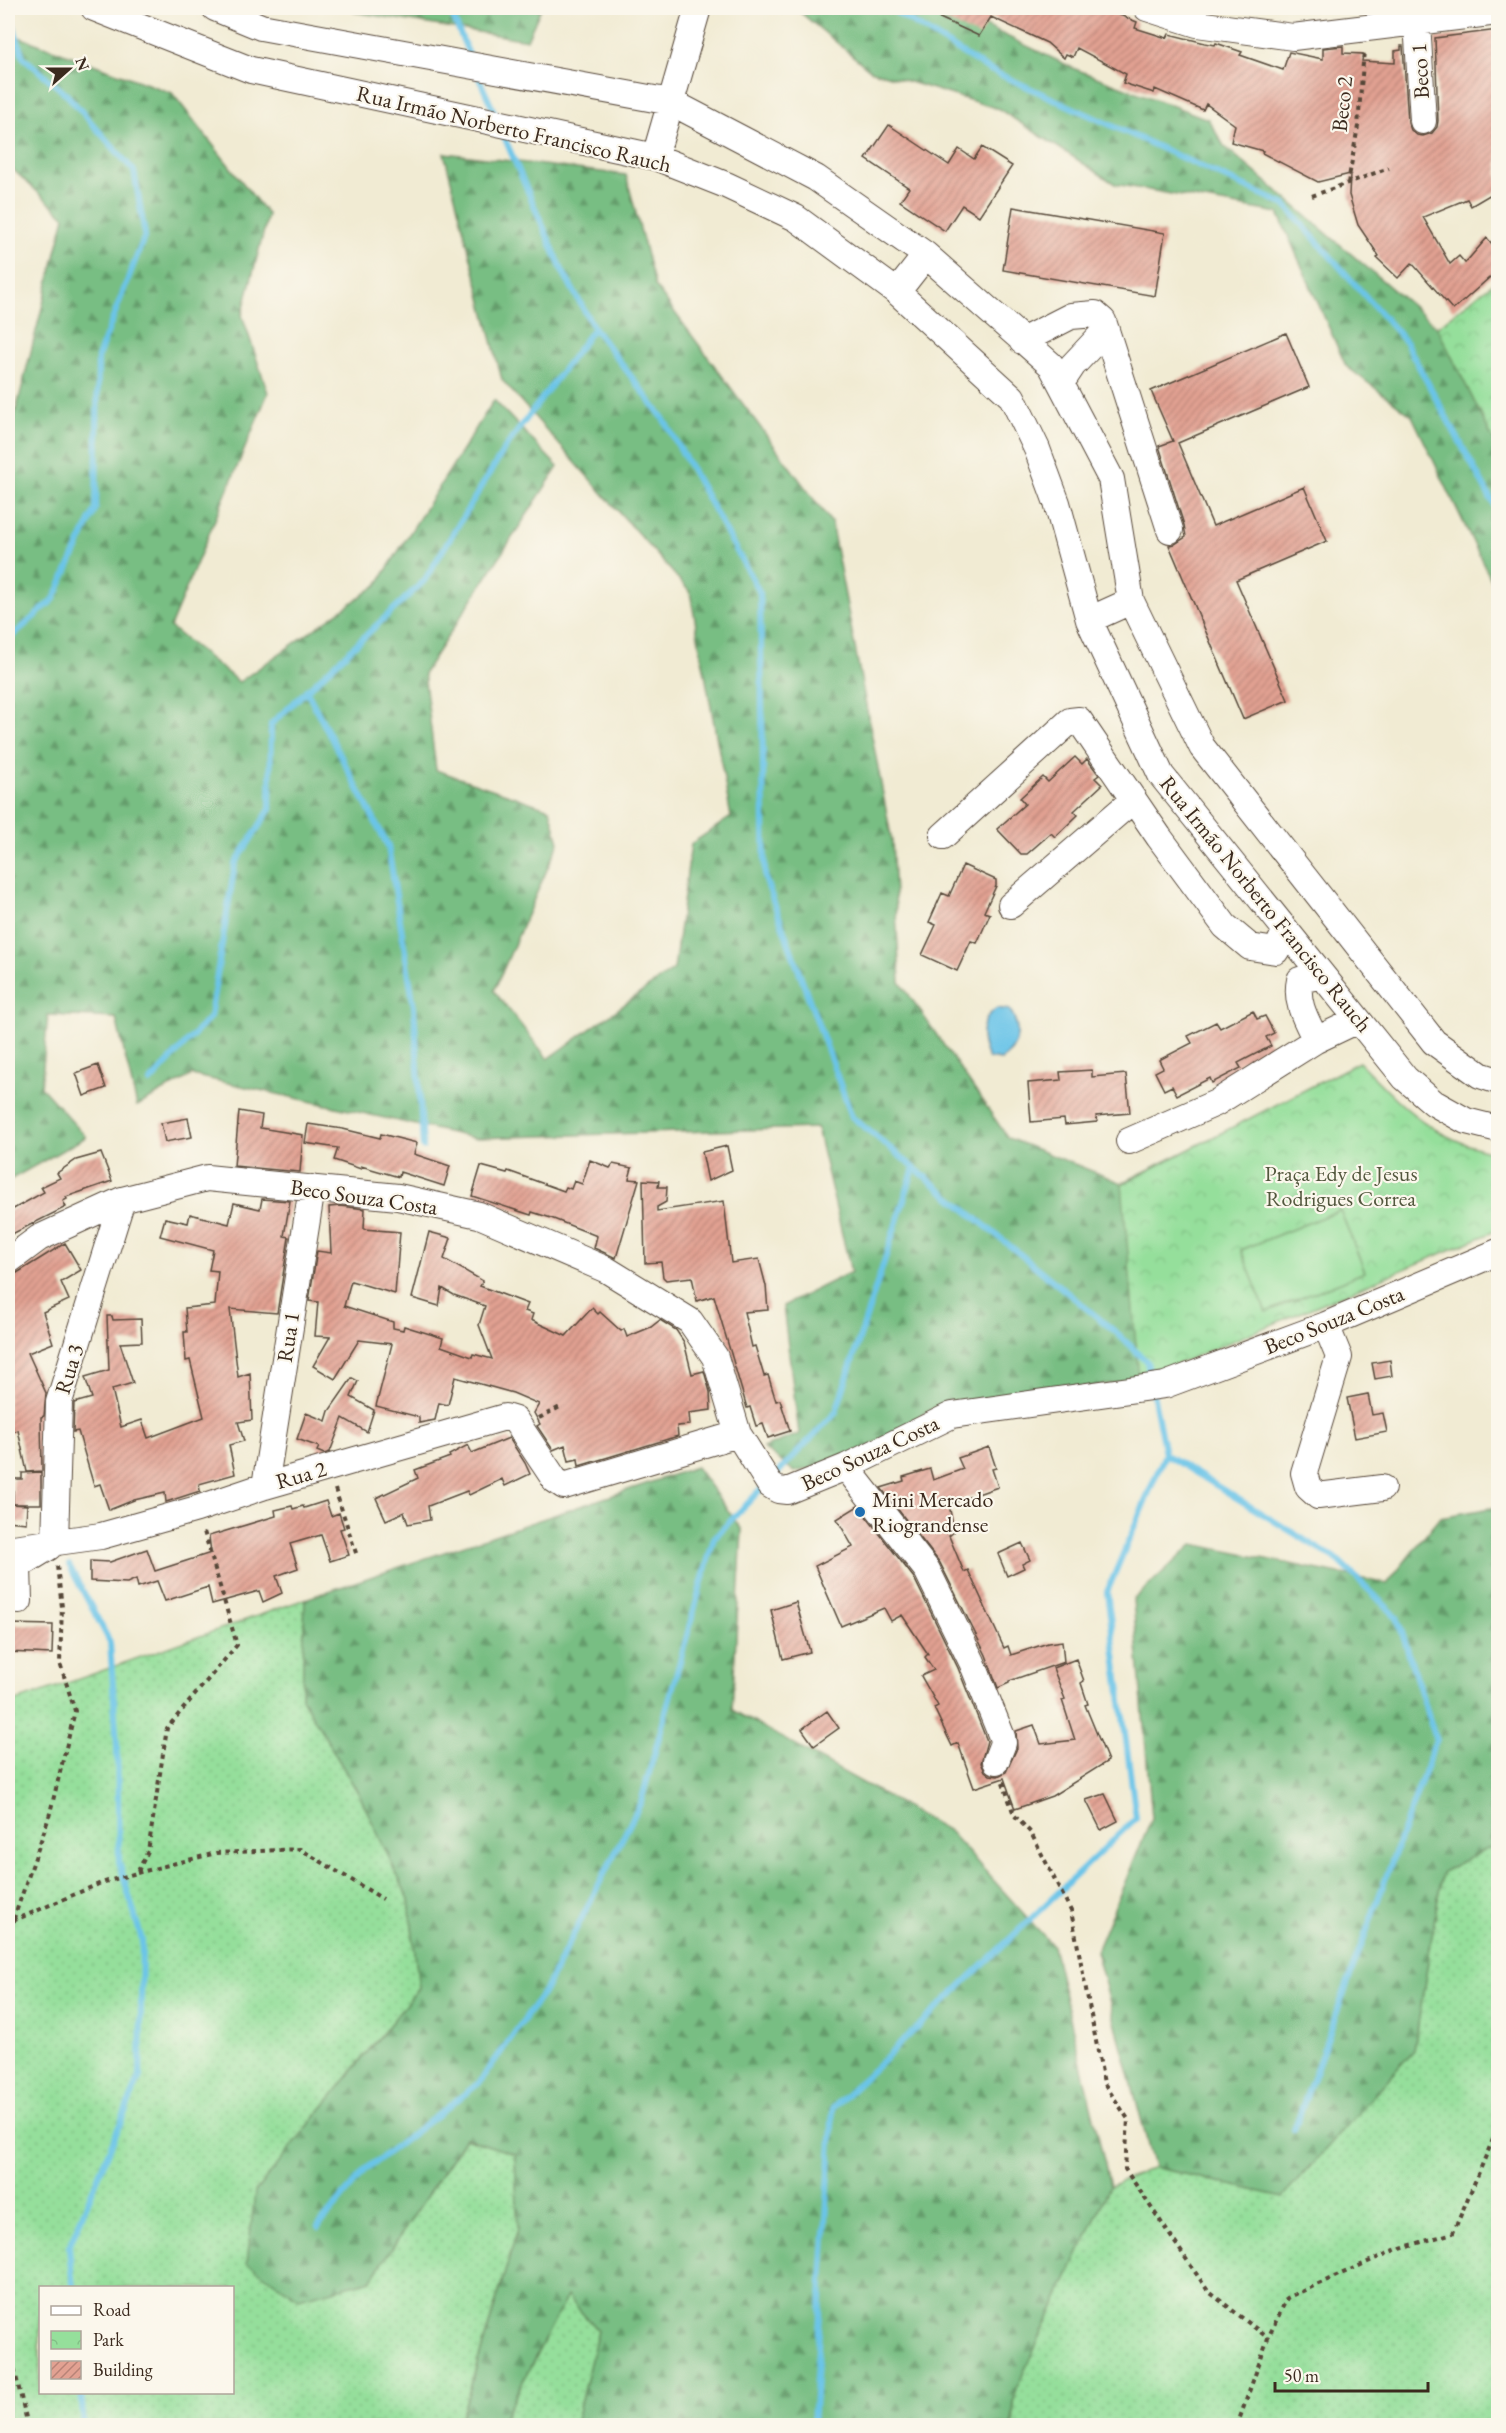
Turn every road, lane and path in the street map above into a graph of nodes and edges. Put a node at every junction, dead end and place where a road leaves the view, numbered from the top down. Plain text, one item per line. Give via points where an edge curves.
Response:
1 (94, 8) edge
2 (214, 8) edge
3 (698, 8) edge
4 (1147, 8) edge
5 (1498, 12) edge
6 (1417, 22) junction
7 (1366, 28) junction
8 (672, 102) junction
9 (1423, 121) dead end
10 (655, 157) junction
11 (1389, 168) dead end
12 (1348, 183) junction
13 (1312, 196) dead end
14 (926, 255) junction
15 (897, 292) junction
16 (1106, 330) junction
17 (1022, 340) junction
18 (1061, 383) junction
19 (1170, 530) dead end
20 (1131, 601) junction
21 (1089, 620) junction
22 (1133, 800) junction
23 (943, 836) dead end
24 (1011, 905) dead end
25 (1281, 940) junction
26 (1311, 977) junction
27 (1358, 1020) junction
28 (1316, 1040) junction
29 (1498, 1081) edge
30 (1498, 1129) edge
31 (1129, 1141) dead end
32 (312, 1188) junction
33 (122, 1200) junction
34 (1498, 1252) edge
35 (8, 1262) edge
36 (1326, 1326) junction
37 (738, 1434) junction
38 (846, 1467) junction
39 (328, 1468) junction
40 (264, 1486) junction
41 (1382, 1488) dead end
42 (197, 1509) junction
43 (55, 1543) junction
44 (357, 1556) dead end
45 (11, 1562) edge
46 (19, 1601) dead end
47 (996, 1761) joint
48 (137, 1873) junction
49 (383, 1899) dead end
50 (13, 1921) junction
51 (8, 1926) edge
52 (1498, 2122) edge
53 (1268, 2338) junction
54 (8, 2343) edge
55 (28, 2426) edge
56 (1237, 2426) edge

1 - 10 street, Rua Irmão Norberto Francisco Rauch via 251,70
2 - 8 street, Rua Irmão Norberto Francisco Rauch via 261,27
3 - 8 street
4 - 7 street via 1197,24 1293,37
5 - 6 street
6 - 7 street
6 - 9 street, Beco 1
7 - 12 path, Beco 2 via 1358,126
8 - 10 street
8 - 14 street, Rua Irmão Norberto Francisco Rauch via 816,178
10 - 15 street, Rua Irmão Norberto Francisco Rauch via 796,218
11 - 12 path
12 - 13 path
14 - 15 street
14 - 17 street, Rua Irmão Norberto Francisco Rauch
15 - 21 street, Rua Irmão Norberto Francisco Rauch via 1012,397 1057,502
16 - 17 street via 1099,317 1088,313 1071,316
16 - 18 street
16 - 19 street
17 - 18 street, Rua Irmão Norberto Francisco Rauch via 1051,366
18 - 20 street, Rua Irmão Norberto Francisco Rauch via 1111,479
20 - 21 street
20 - 29 street, Rua Irmão Norberto Francisco Rauch via 1202,747 1434,1042 1480,1075
21 - 25 street, Rua Irmão Norberto Francisco Rauch via 1161,775
22 - 23 street via 1075,719
22 - 24 street
22 - 25 street via 1225,926 1250,947
25 - 26 street, Rua Irmão Norberto Francisco Rauch
26 - 27 street, Rua Irmão Norberto Francisco Rauch
26 - 28 street via 1298,998
27 - 28 street
27 - 30 street, Rua Irmão Norberto Francisco Rauch via 1405,1078 1434,1103 1466,1121
28 - 31 street via 1216,1103
32 - 33 street, Beco Souza Costa via 207,1178
32 - 37 street, Beco Souza Costa via 398,1197 479,1215 607,1270 690,1321 715,1357
32 - 40 street, Rua 1
33 - 35 street, Beco Souza Costa via 39,1238
33 - 43 street, Rua 3 via 59,1402
34 - 36 street, Beco Souza Costa
36 - 38 street, Beco Souza Costa via 1165,1385 952,1415
36 - 41 street via 1339,1357 1304,1473 1308,1487 1318,1496
37 - 38 street, Beco Souza Costa via 770,1485 778,1490 788,1491
37 - 39 street, Rua 2 via 568,1486 555,1480 509,1417
38 - 47 street via 927,1570 972,1662 1002,1737
39 - 40 street, Rua 2
39 - 44 path
40 - 42 street, Rua 2
42 - 43 street, Rua 2 via 101,1536
42 - 48 path via 237,1645 167,1728 148,1851
43 - 45 street, Rua 2 via 13,1548
43 - 50 path via 62,1607 60,1663 75,1711 49,1817
45 - 46 street
47 - 53 path via 1014,1815 1031,1833 1071,1911 1104,2083 1128,2119 1125,2169 1208,2291
48 - 49 path via 216,1853 300,1849
48 - 50 path via 100,1883
50 - 51 path
52 - 53 path via 1453,2233 1397,2249 1287,2298
53 - 56 path
54 - 55 path

